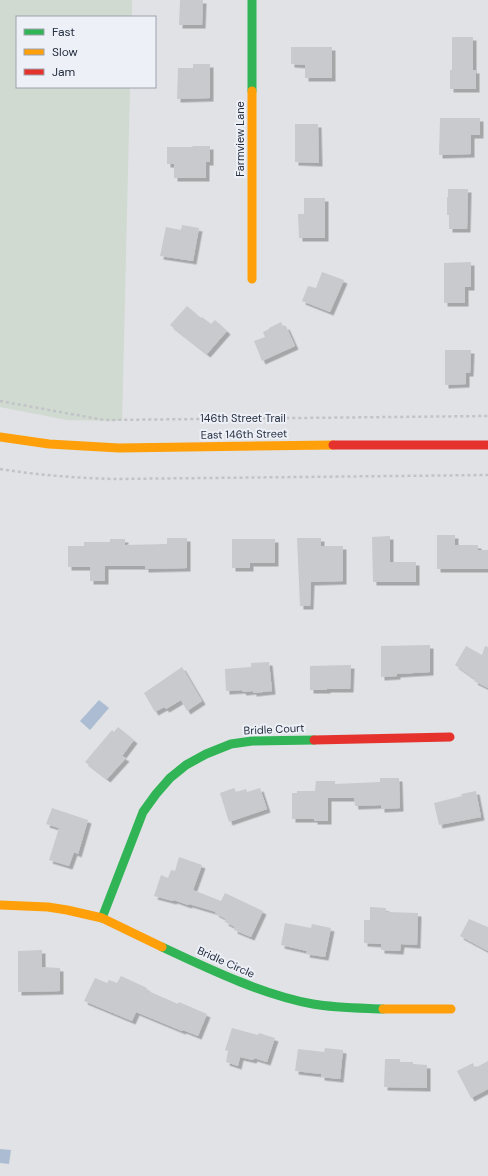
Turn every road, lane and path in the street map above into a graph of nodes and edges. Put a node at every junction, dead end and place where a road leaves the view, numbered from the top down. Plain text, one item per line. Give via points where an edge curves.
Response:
1 (252, 0) edge
2 (252, 279) dead end
3 (0, 401) edge
4 (488, 416) edge
5 (0, 437) edge
6 (488, 445) edge
7 (0, 470) edge
8 (488, 475) edge
9 (450, 737) dead end
10 (0, 905) edge
11 (102, 918) junction
12 (451, 1009) dead end

1 - 2 street, Farmview Lane
3 - 4 path, 146th Street Trail via 104,420
5 - 6 street, East 146th Street via 49,444 119,448
7 - 8 path via 71,478 114,479
9 - 11 street, Bridle Court via 252,741 231,744 206,754 170,778 143,812
10 - 11 street, Bridle Circle via 48,907
11 - 12 street, Bridle Circle via 253,987 282,996 313,1004 342,1007

